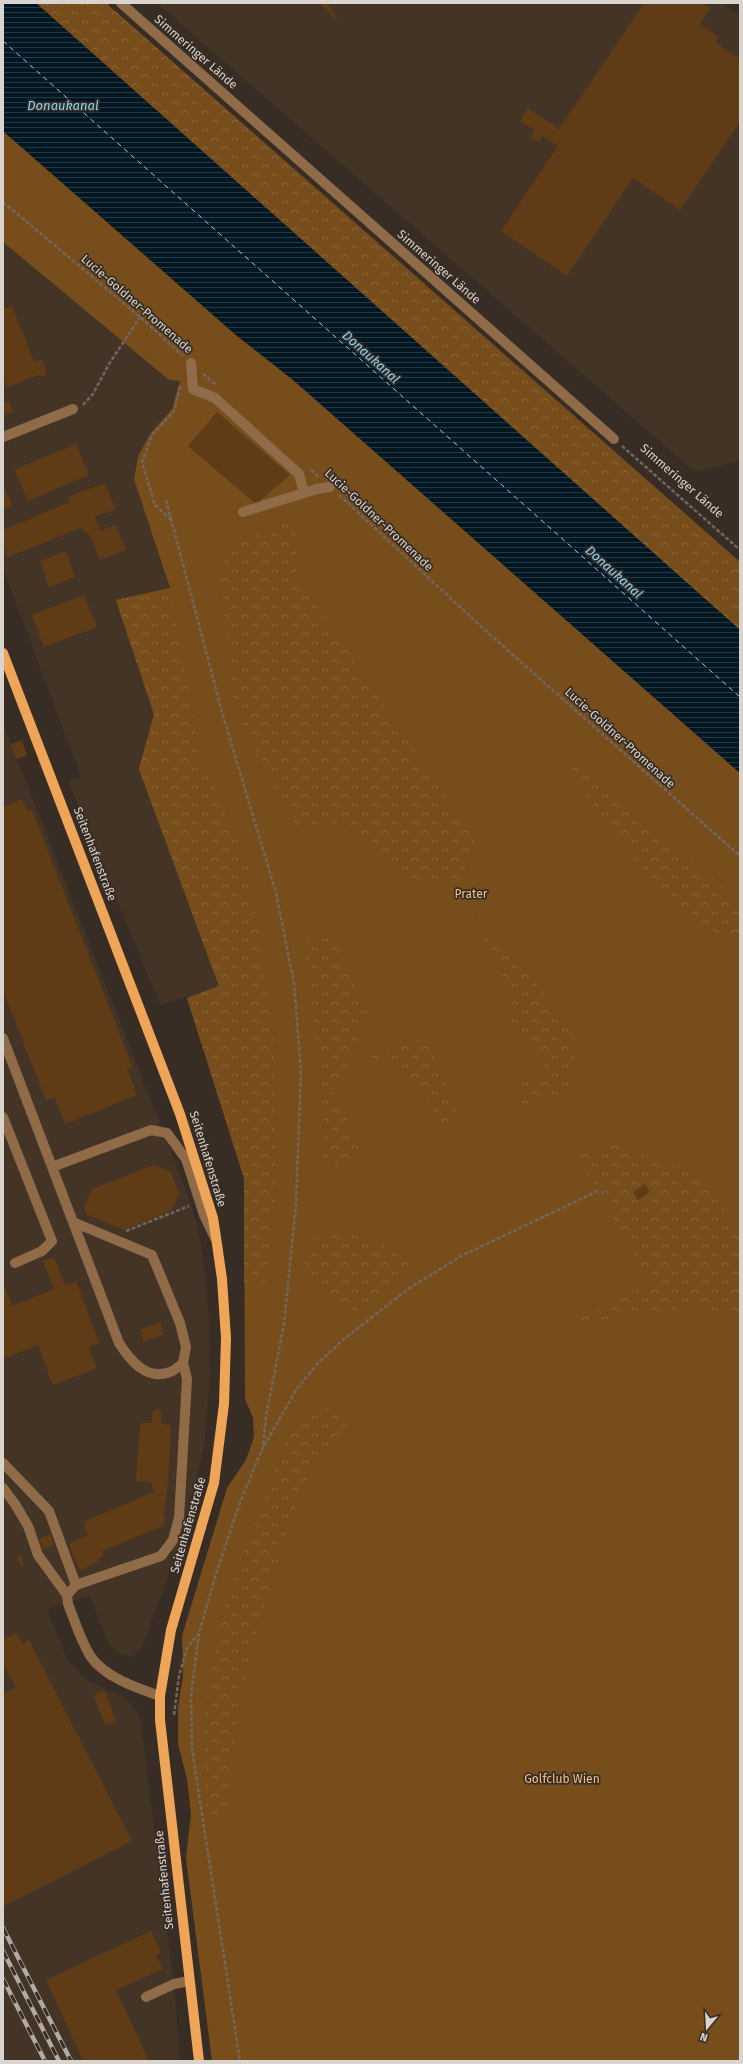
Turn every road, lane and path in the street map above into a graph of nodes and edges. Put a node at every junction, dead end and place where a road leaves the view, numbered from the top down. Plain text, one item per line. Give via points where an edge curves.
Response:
1 (121, 3) edge
2 (3, 202) edge
3 (140, 317) junction
4 (192, 363) junction
5 (220, 389) dead end
6 (73, 409) joint
7 (3, 437) edge
8 (614, 439) joint
9 (307, 466) dead end
10 (330, 487) junction
11 (304, 493) junction
12 (166, 500) dead end
13 (243, 512) dead end
14 (171, 520) junction
15 (740, 550) edge
16 (3, 653) edge
17 (740, 856) edge
18 (3, 1038) edge
19 (3, 1117) edge
20 (52, 1167) junction
21 (600, 1190) dead end
22 (193, 1204) dead end
23 (73, 1222) junction
24 (111, 1238) junction
25 (217, 1244) junction
26 (15, 1263) dead end
27 (183, 1363) junction
28 (263, 1447) junction
29 (3, 1463) edge
30 (3, 1488) edge
31 (76, 1585) junction
32 (67, 1595) junction
33 (199, 1633) junction
34 (160, 1696) junction
35 (160, 1720) junction
36 (189, 1981) junction
37 (146, 1997) dead end
38 (199, 2061) edge
39 (240, 2061) edge

1 - 8 street, Simmeringer Lände
2 - 3 path, Lucie-Goldner-Promenade
3 - 4 path, Lucie-Goldner-Promenade
3 - 6 path via 93,394 83,405
4 - 5 path, Lucie-Goldner-Promenade
4 - 11 street via 193,389 215,398 299,474
4 - 14 path via 181,379 174,410 152,435 142,463 155,504
6 - 7 street
8 - 15 path, Simmeringer Lände
9 - 10 path, Lucie-Goldner-Promenade
10 - 11 street
10 - 17 path, Lucie-Goldner-Promenade via 486,631
11 - 13 street
12 - 14 path
14 - 28 path via 222,712 276,893 294,983 301,1071 296,1204 284,1324 266,1416
16 - 25 main road, Seitenhafenstraße via 180,1114 213,1218
18 - 20 street
19 - 26 street via 52,1241 42,1251
20 - 23 street
20 - 25 street via 151,1130 167,1134 186,1159 204,1215
21 - 28 path via 461,1256 408,1289 344,1338 318,1363 296,1390
22 - 24 path
23 - 24 street, Seitenhafenstraße
23 - 27 street via 110,1322 129,1359 143,1371 156,1374 170,1372
24 - 27 street, Seitenhafenstraße via 152,1255 180,1323 186,1347
25 - 34 main road, Seitenhafenstraße via 226,1338 224,1404 214,1483 171,1630
27 - 31 street, Seitenhafenstraße via 186,1379 179,1518 173,1540 161,1556
28 - 33 path via 216,1574
29 - 31 street via 49,1511
30 - 32 street via 28,1526 38,1555
31 - 32 street, Seitenhafenstraße
32 - 34 street via 68,1604 91,1657 100,1668 131,1685
33 - 35 path via 187,1648 179,1676 173,1719
33 - 39 path via 191,1696 192,1749
34 - 35 main road, Seitenhafenstraße
35 - 36 main road, Seitenhafenstraße
36 - 37 street via 174,1984
36 - 38 main road, Seitenhafenstraße

